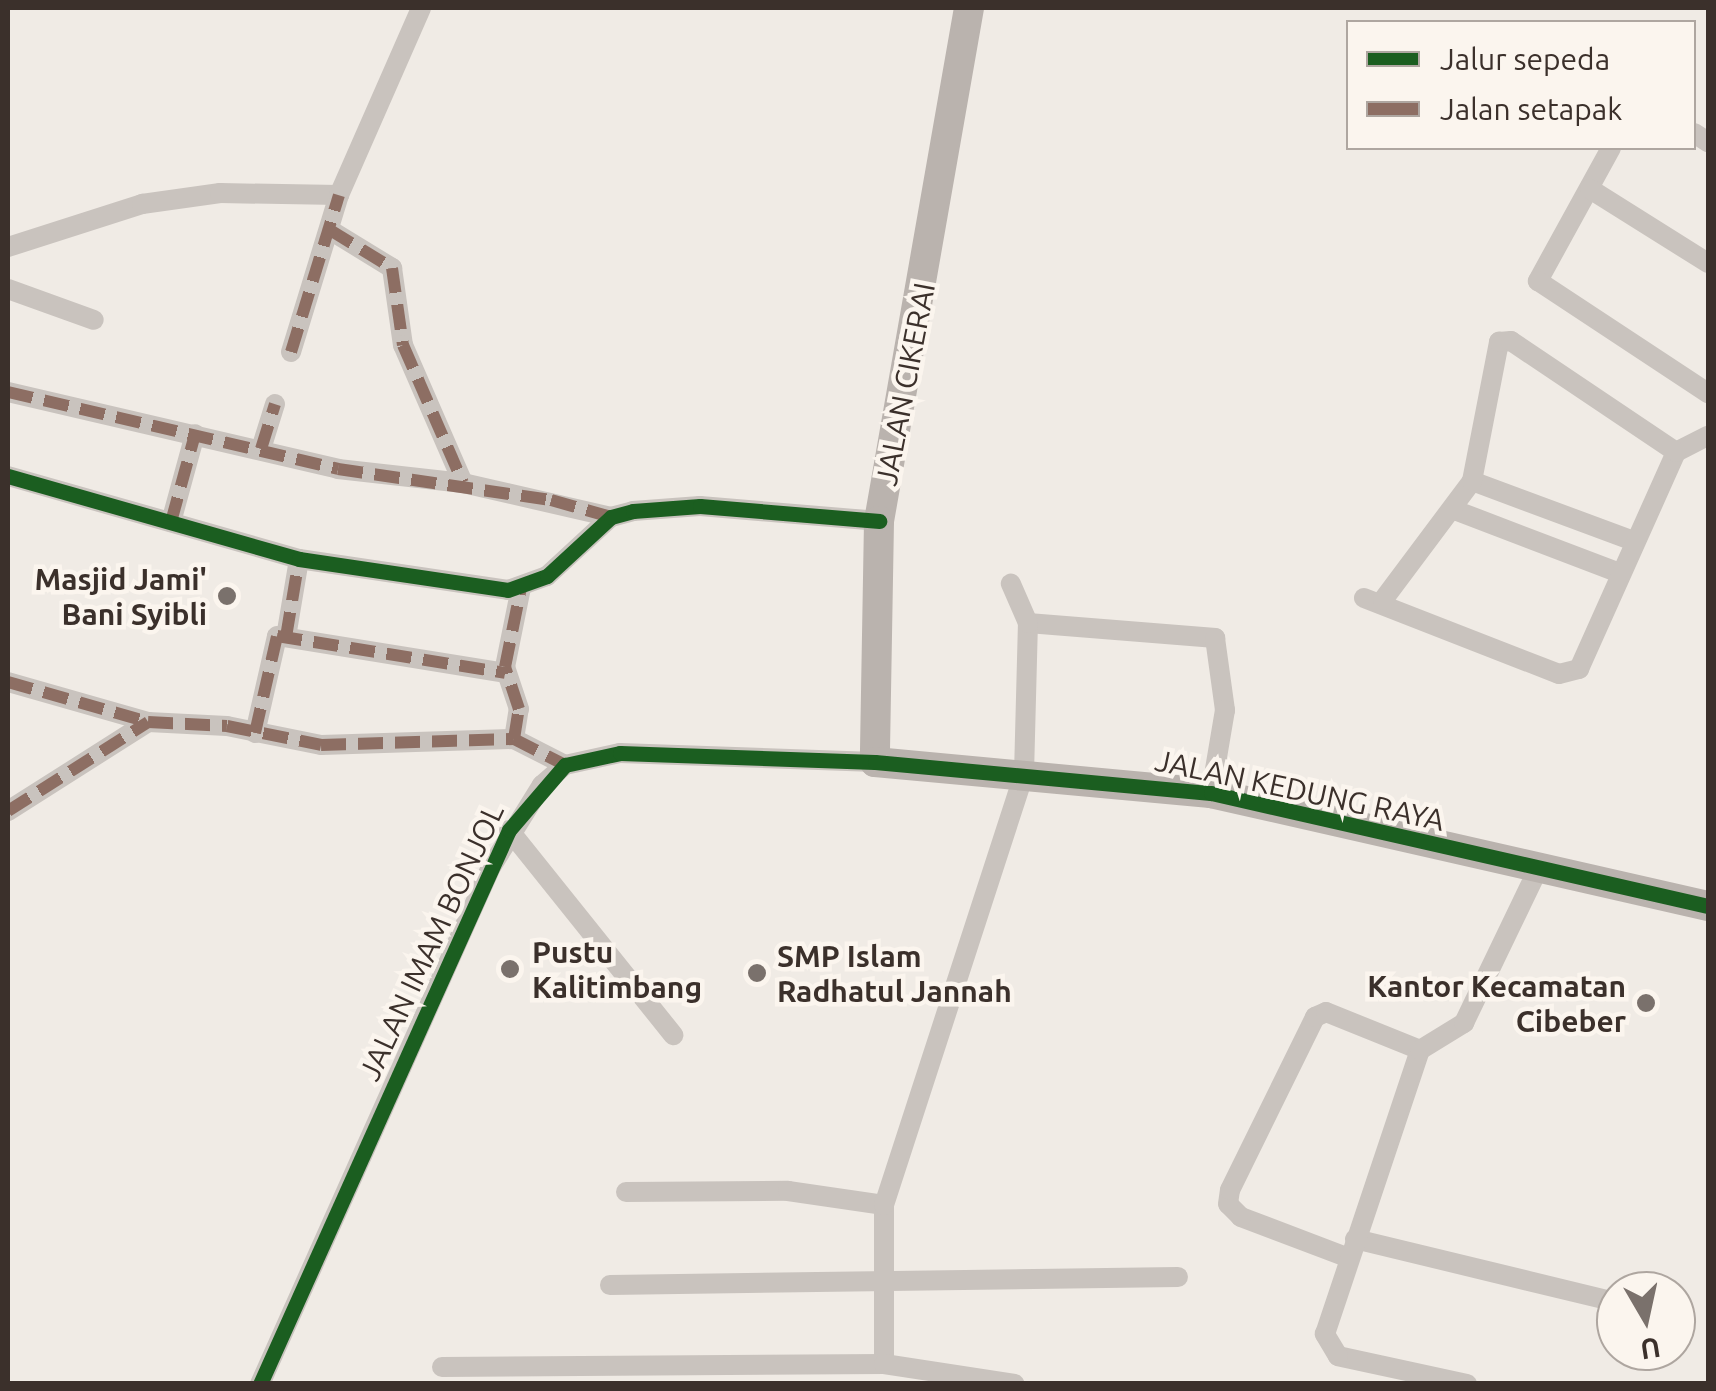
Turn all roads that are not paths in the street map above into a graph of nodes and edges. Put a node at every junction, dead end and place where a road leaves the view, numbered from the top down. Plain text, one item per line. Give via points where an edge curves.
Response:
1 (421, 8) edge
2 (970, 8) edge
3 (1611, 150) edge
4 (1590, 189) junction
5 (339, 195) junction
6 (330, 230) junction
7 (8, 248) edge
8 (1708, 263) edge
9 (8, 289) edge
10 (94, 320) dead end
11 (291, 352) dead end
12 (8, 392) edge
13 (1708, 393) edge
14 (275, 404) dead end
15 (195, 434) junction
16 (1708, 436) edge
17 (261, 449) junction
18 (1676, 452) junction
19 (8, 476) edge
20 (1472, 480) junction
21 (463, 483) junction
22 (1457, 511) junction
23 (611, 518) junction
24 (171, 522) junction
25 (1633, 542) junction
26 (881, 547) junction
27 (299, 559) junction
28 (1619, 573) junction
29 (1010, 584) dead end
30 (521, 588) junction
31 (1028, 624) junction
32 (282, 637) junction
33 (505, 672) junction
34 (8, 682) edge
35 (148, 722) junction
36 (255, 734) junction
37 (516, 739) junction
38 (557, 759) junction
39 (875, 762) junction
40 (1024, 774) junction
41 (1212, 793) junction
42 (8, 811) edge
43 (510, 830) junction
44 (1538, 869) junction
45 (1708, 906) edge
46 (673, 1034) dead end
47 (1420, 1050) junction
48 (626, 1192) dead end
49 (884, 1205) junction
50 (1352, 1249) junction
51 (1178, 1277) dead end
52 (884, 1284) junction
53 (610, 1285) dead end
54 (1596, 1298) edge
55 (884, 1364) junction
56 (442, 1366) dead end
57 (260, 1384) edge
58 (1014, 1384) edge
59 (1467, 1384) edge

1 - 5 street
2 - 26 street, JALAN CIKERAI
3 - 4 street
4 - 8 street
4 - 13 street via 1538,280
5 - 6 street
5 - 7 street via 220,193 142,204
6 - 11 street
6 - 21 street via 392,268 403,345
9 - 10 street
12 - 15 street
14 - 17 street
15 - 17 street
15 - 24 street
16 - 18 street
17 - 21 street
18 - 20 street via 1505,340 1494,346
18 - 25 street
19 - 24 street
20 - 22 street
20 - 25 street
21 - 23 street
22 - 28 street
22 - 28 street via 1373,599 1560,674 1587,658
23 - 26 street via 700,506
23 - 30 street
24 - 27 street
25 - 28 street
26 - 39 street, JALAN CIKERAI
27 - 30 street
27 - 32 street
29 - 31 street
30 - 33 street
31 - 40 street
31 - 41 street via 1215,638 1224,710
32 - 33 street
32 - 36 street
33 - 37 street via 520,709
34 - 35 street
35 - 36 street
35 - 42 street
36 - 37 street via 321,745
37 - 38 street
38 - 39 street via 620,753
38 - 43 street, JALAN IMAM BONJOL
39 - 40 street, JALAN KEDUNG RAYA
40 - 41 street, JALAN KEDUNG RAYA
40 - 49 street
41 - 44 street, JALAN KEDUNG RAYA
43 - 46 street
43 - 57 street, JALAN IMAM BONJOL
44 - 45 street, JALAN KEDUNG RAYA
44 - 47 street via 1464,1023
47 - 50 street
47 - 50 street via 1326,1012 1315,1017 1230,1190 1228,1204 1241,1217
48 - 49 street via 788,1190
49 - 52 street
50 - 54 street
50 - 59 street via 1326,1334 1330,1350
51 - 52 street
52 - 53 street
52 - 55 street
55 - 56 street
55 - 58 street

